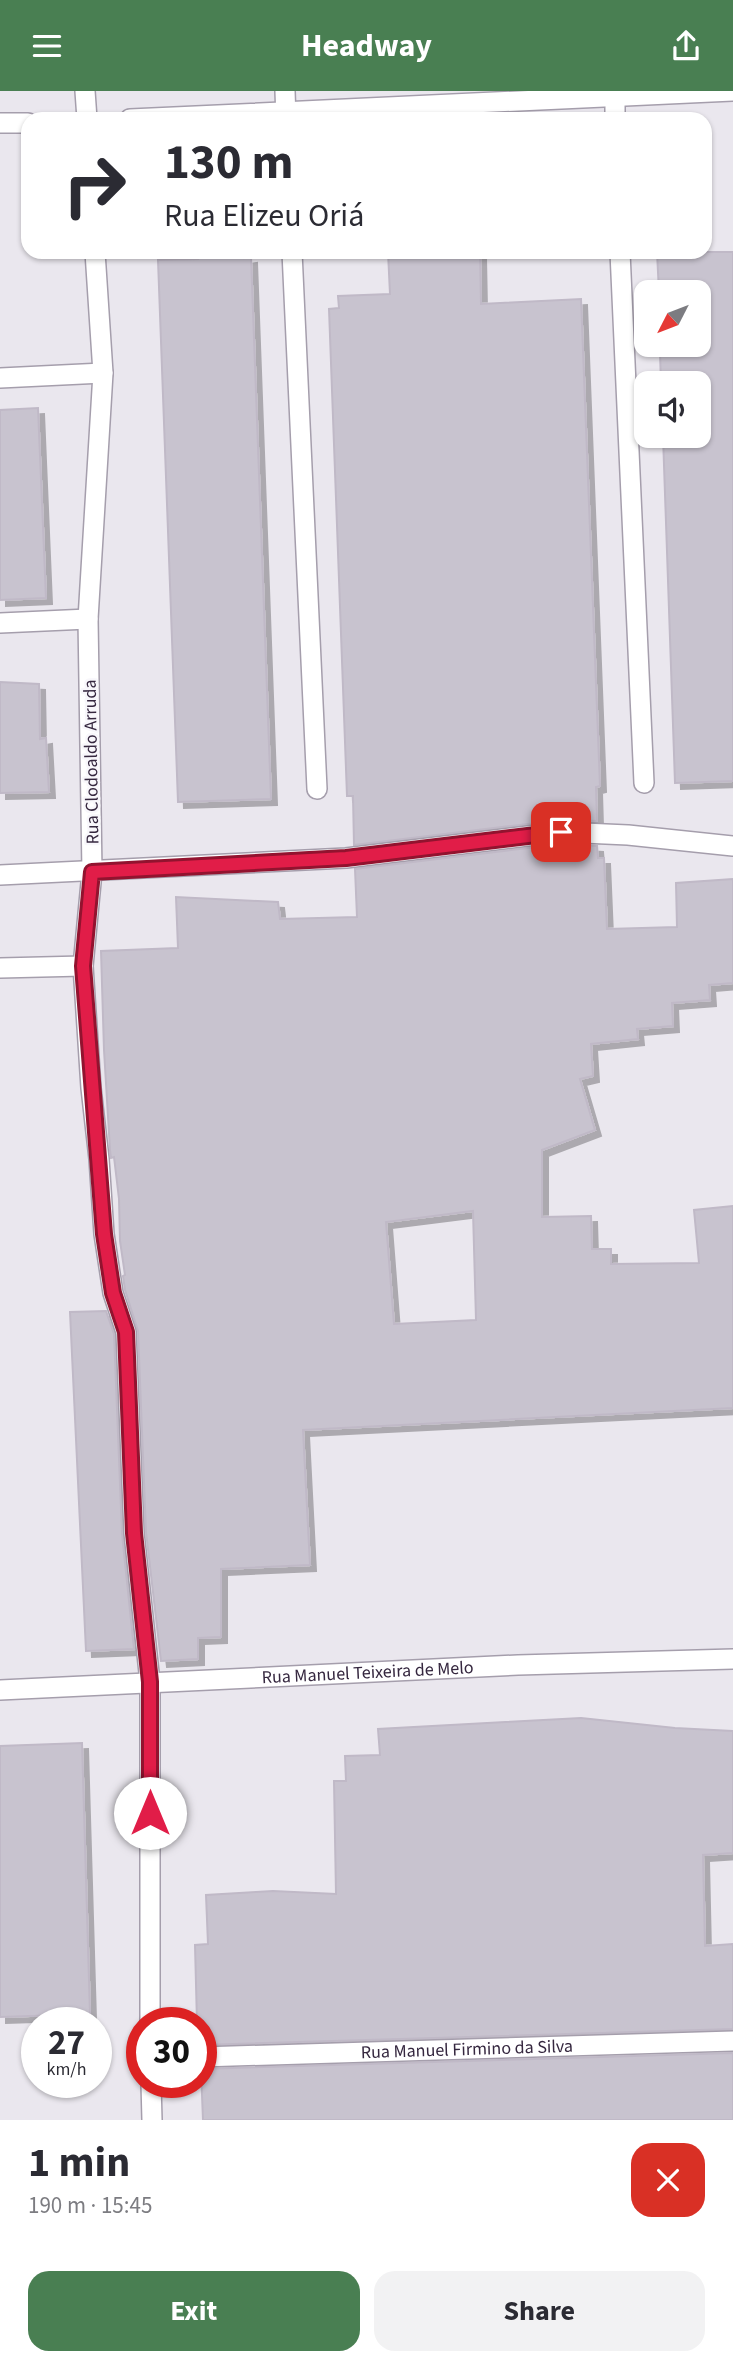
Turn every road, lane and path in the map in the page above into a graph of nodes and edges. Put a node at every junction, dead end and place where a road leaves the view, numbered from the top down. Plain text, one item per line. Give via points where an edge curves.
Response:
1 (85, 91) edge
2 (285, 91) edge
3 (733, 91) edge
4 (615, 95) edge
5 (86, 112) edge
6 (286, 112) edge
7 (349, 112) edge
8 (0, 123) edge
9 (21, 123) edge
10 (95, 259) edge
11 (292, 259) edge
12 (620, 259) edge
13 (103, 373) junction
14 (0, 378) edge
15 (88, 619) junction
16 (0, 623) edge
17 (644, 783) dead end
18 (317, 789) dead end
19 (733, 846) edge
20 (92, 872) junction
21 (0, 875) edge
22 (83, 966) junction
23 (0, 968) edge
24 (733, 1659) edge
25 (150, 1682) junction
26 (0, 1690) edge
27 (150, 2007) edge
28 (733, 2041) edge
29 (217, 2057) edge
30 (151, 2098) edge
31 (152, 2120) edge

1 - 5 street
2 - 6 street
3 - 4 street
4 - 7 street
8 - 9 street
10 - 13 street, Rua Clodoaldo Arruda
11 - 18 street
12 - 17 street
13 - 14 street
13 - 15 street, Rua Clodoaldo Arruda
15 - 16 street
15 - 20 street, Rua Clodoaldo Arruda
19 - 20 street via 561,832 346,858
20 - 21 street
20 - 22 street, Rua Clodoaldo Arruda
22 - 23 street
22 - 25 street, Rua Clodoaldo Arruda via 104,1234 113,1293 126,1332 134,1533
24 - 25 street, Rua Manuel Teixeira de Melo
25 - 26 street, Rua Manuel Teixeira de Melo
25 - 27 street, Rua Clodoaldo Arruda
28 - 29 street, Rua Manuel Firmino da Silva
30 - 31 street

